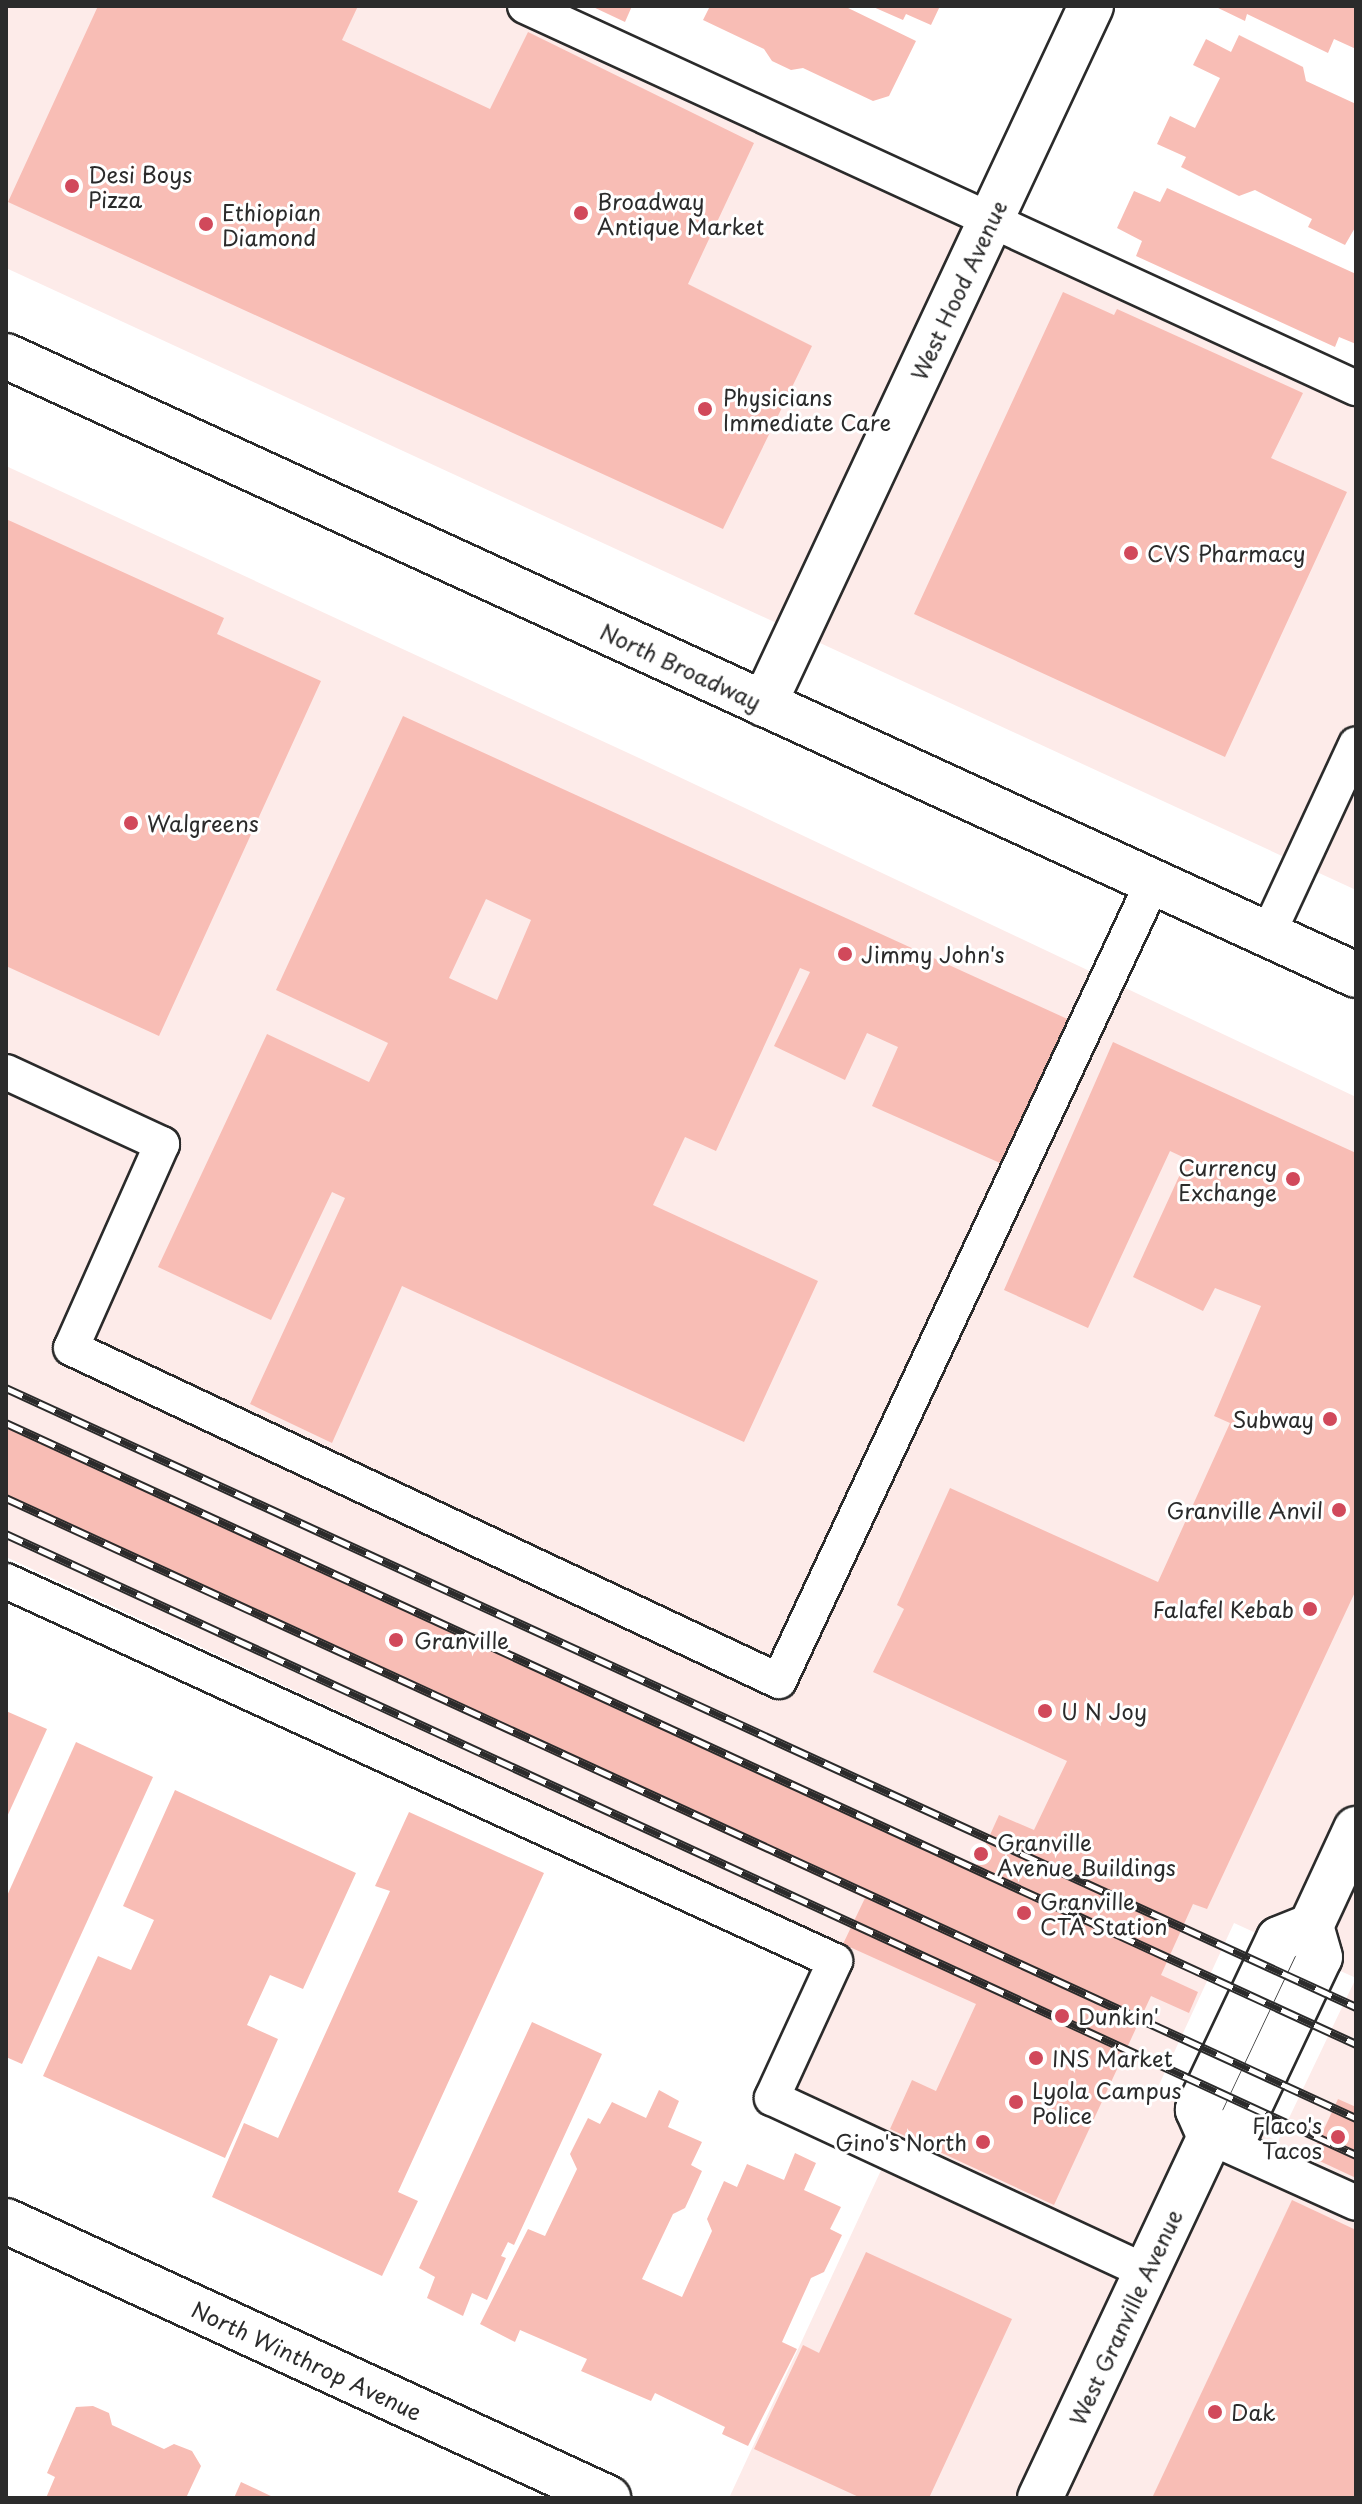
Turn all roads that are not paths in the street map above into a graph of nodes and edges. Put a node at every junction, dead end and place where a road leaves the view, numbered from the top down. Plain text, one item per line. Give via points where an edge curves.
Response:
1 (1091, 6) edge
2 (538, 9) edge
3 (991, 220) junction
4 (6, 356) edge
5 (1356, 388) edge
6 (764, 704) junction
7 (1356, 744) edge
8 (1153, 882) junction
9 (1268, 934) junction
10 (1356, 975) edge
11 (6, 1072) edge
12 (6, 1581) edge
13 (1356, 1829) edge
14 (1210, 2137) junction
15 (1356, 2203) edge
16 (6, 2221) edge
17 (1147, 2272) junction
18 (608, 2498) edge
19 (1040, 2498) edge

1 - 3 street, West Hood Avenue
2 - 3 lane
3 - 5 lane
3 - 6 street, West Hood Avenue
4 - 6 street, North Broadway
6 - 8 street, North Broadway
7 - 9 lane
8 - 9 street, North Broadway
8 - 11 lane via 779,1681 71,1348 162,1144
9 - 10 street, North Broadway
12 - 17 lane via 835,1961 772,2098
13 - 14 street via 1311,1926 1279,1939 1198,2110
14 - 15 lane
14 - 17 street, West Granville Avenue
16 - 18 street, North Winthrop Avenue
17 - 19 street, West Granville Avenue

